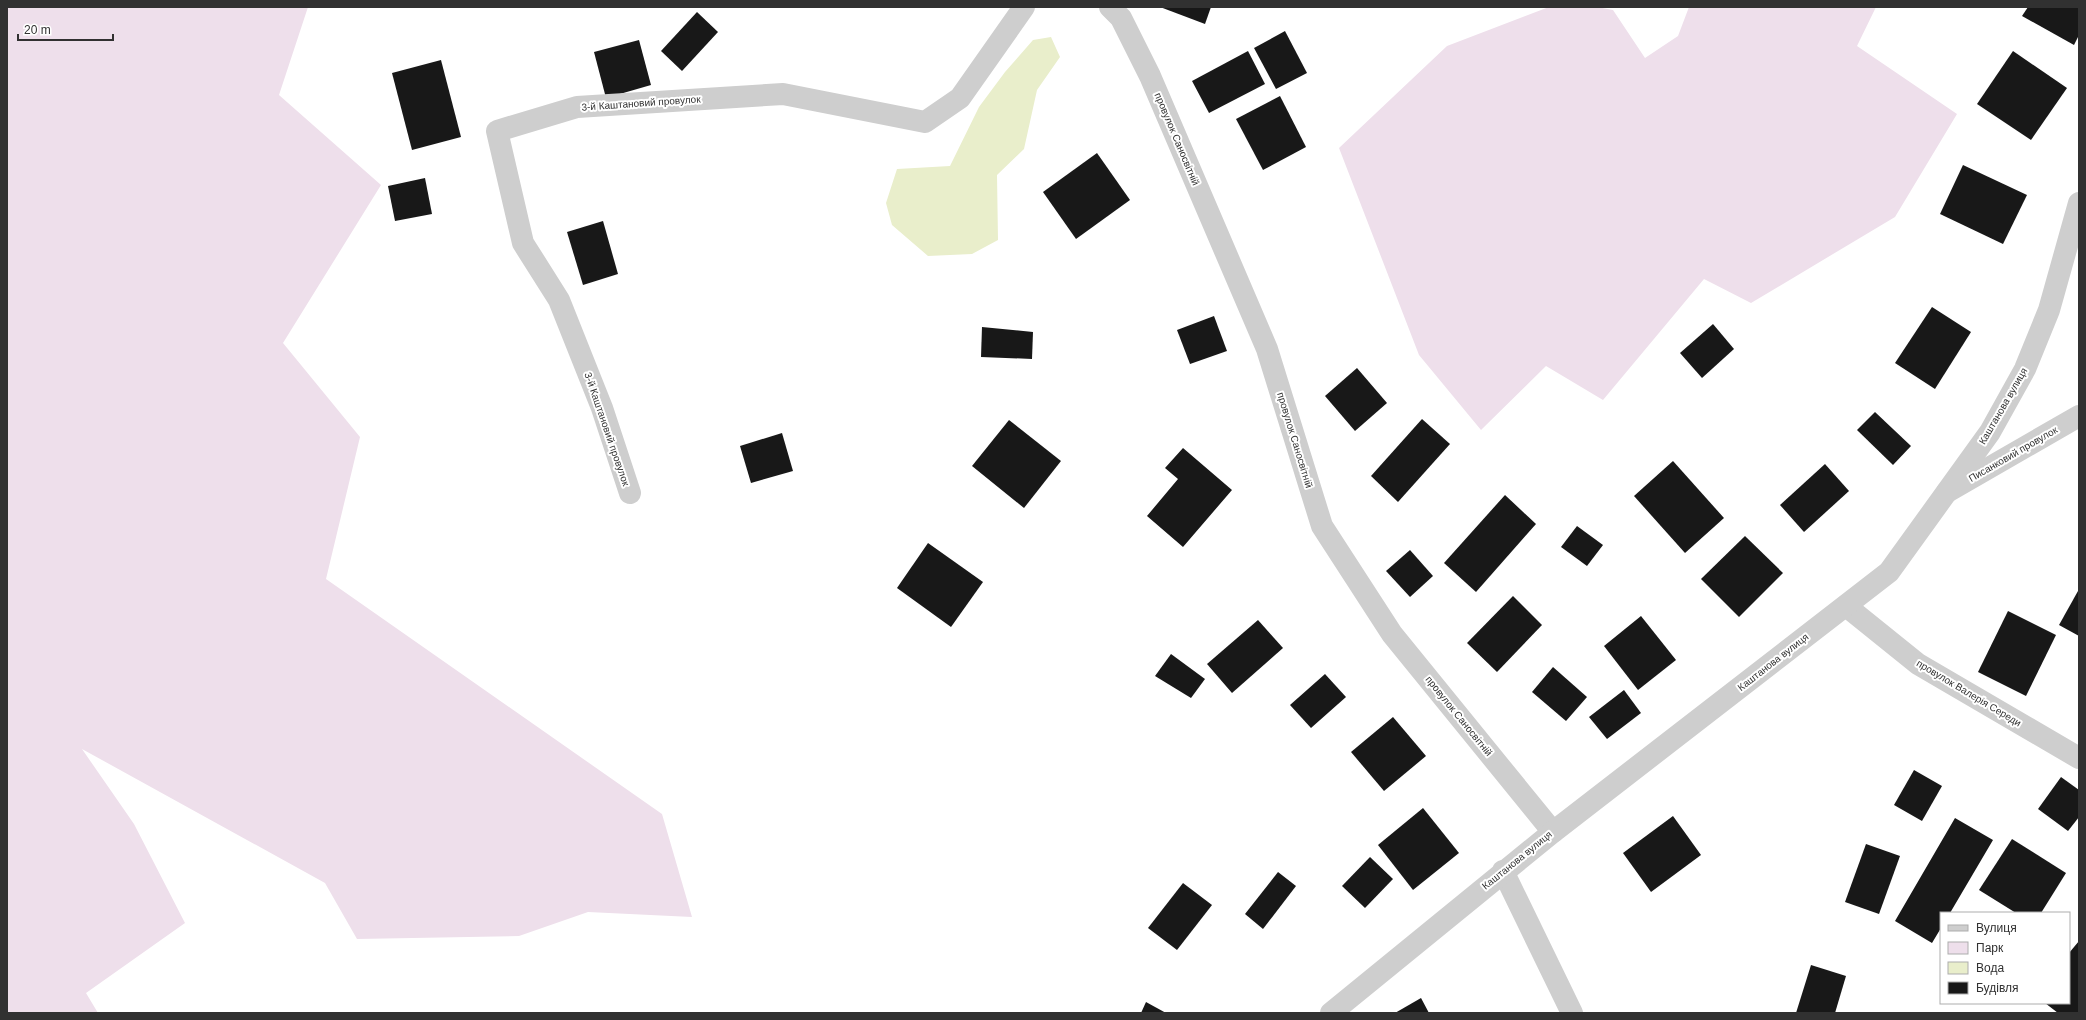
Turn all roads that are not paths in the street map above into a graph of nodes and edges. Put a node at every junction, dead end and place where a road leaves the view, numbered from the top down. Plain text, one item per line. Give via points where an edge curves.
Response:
1 (1024, 7) edge
2 (1110, 7) edge
3 (2079, 203) edge
4 (2079, 416) edge
5 (1947, 492) junction
6 (630, 494) dead end
7 (1846, 606) junction
8 (2079, 758) edge
9 (1552, 832) junction
10 (1504, 871) junction
11 (1331, 1013) edge
12 (1572, 1013) edge

1 - 6 street, 3-й Каштановий провулок via 960,98 924,122 782,94 578,107 497,131 523,243 559,300 602,408
2 - 9 street, провулок Саносвітній via 1121,18 1150,76 1267,349 1322,526 1392,634
3 - 5 street, Каштанова вулиця via 2049,310 2025,368 1990,432
4 - 5 street, Писанковий провулок
5 - 7 street, Каштанова вулиця via 1889,572
7 - 8 street, провулок Валерія Середи via 1918,664
7 - 9 street, Каштанова вулиця
9 - 10 street, Каштанова вулиця
10 - 11 street, Каштанова вулиця
10 - 12 street

